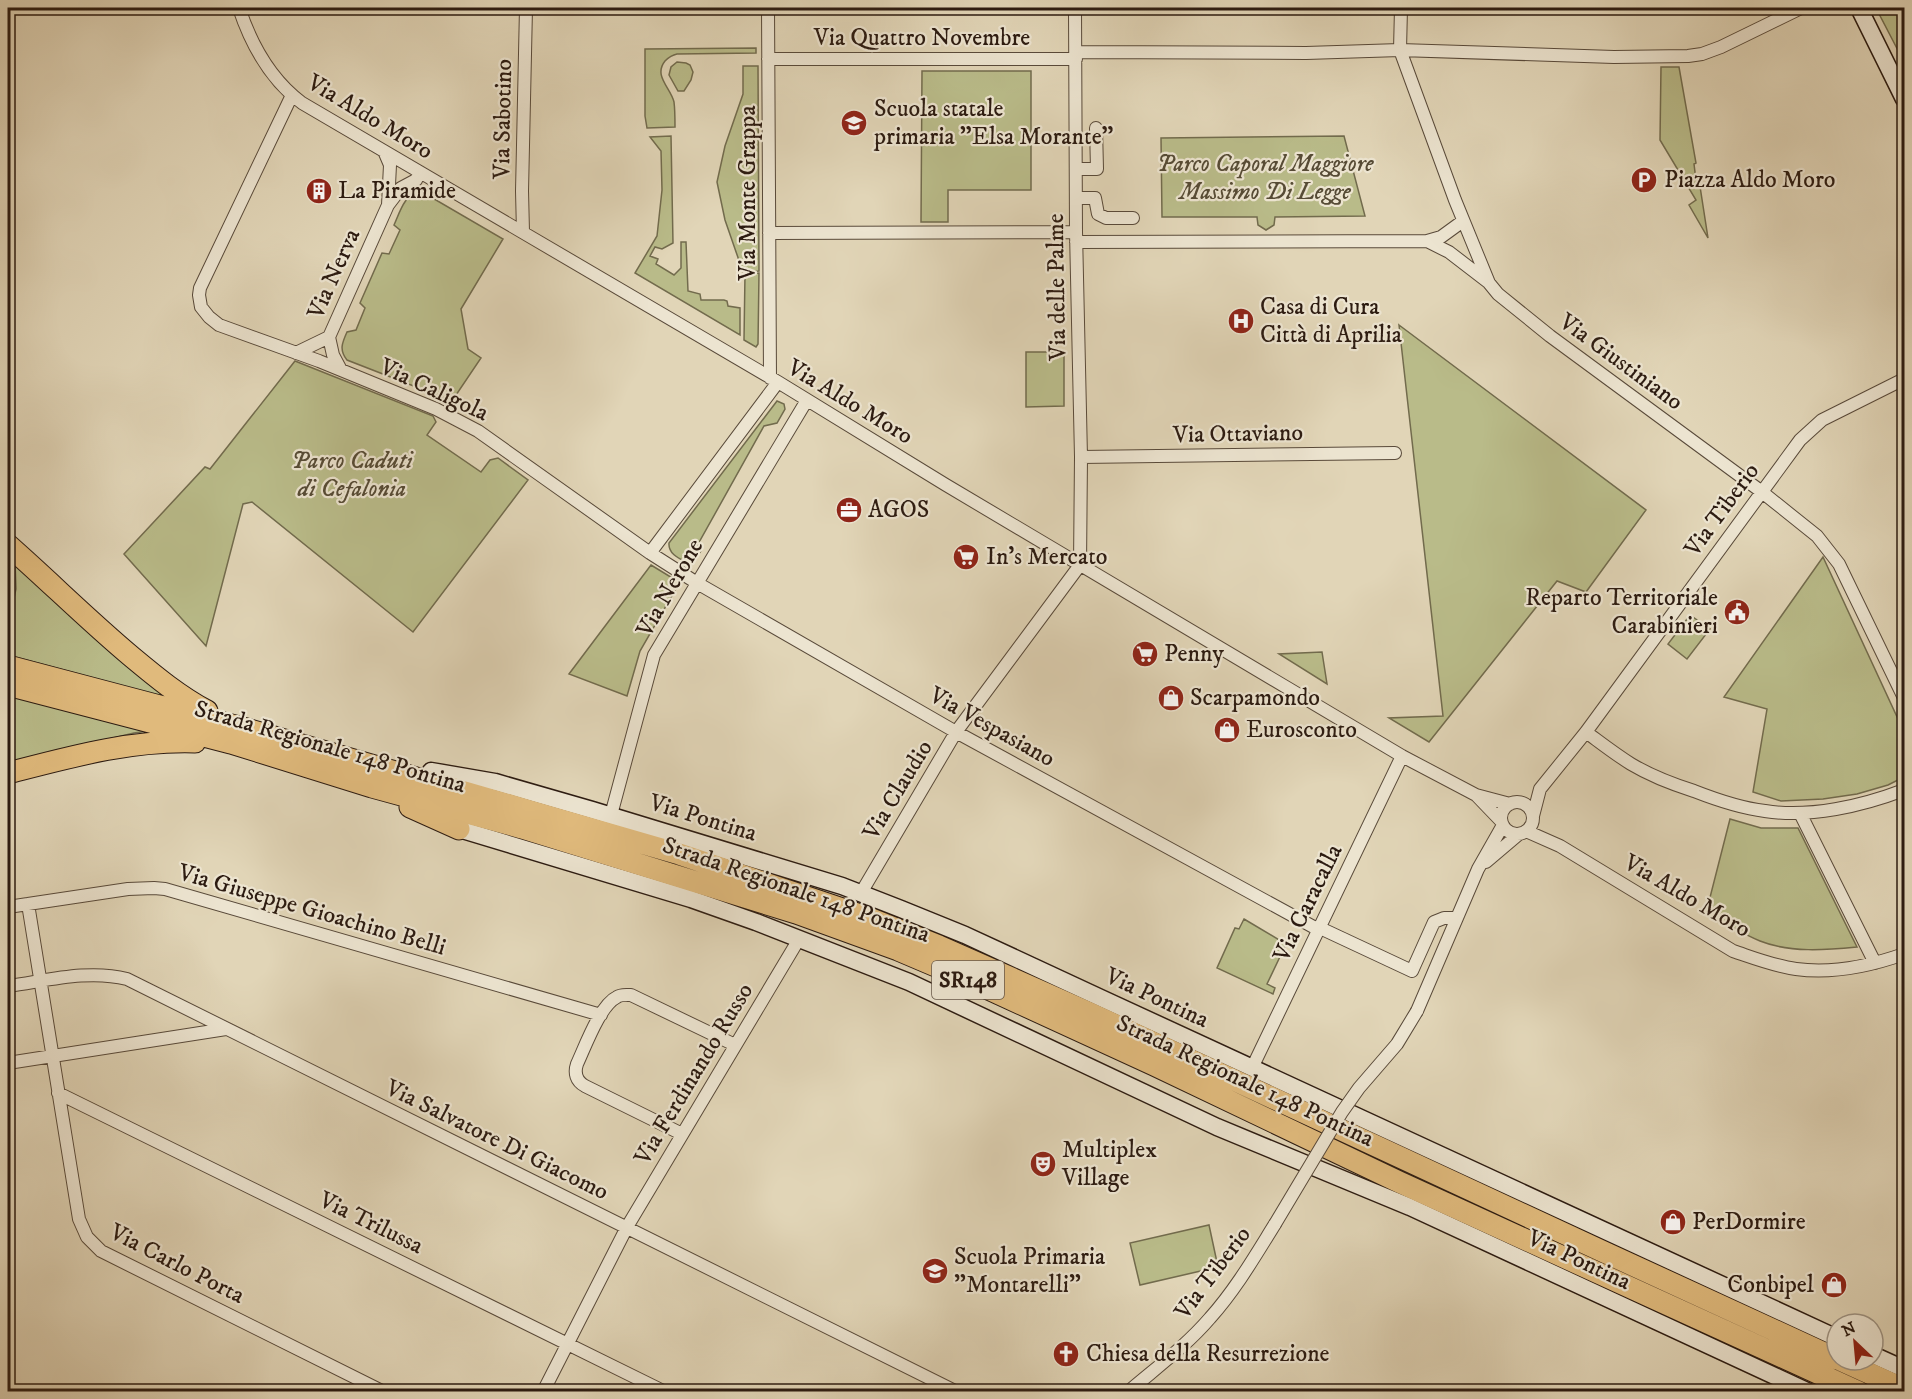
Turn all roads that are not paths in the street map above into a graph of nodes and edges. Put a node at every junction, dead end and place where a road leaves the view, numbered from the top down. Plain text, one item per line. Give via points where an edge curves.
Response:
1 (239, 8) edge
2 (526, 8) edge
3 (768, 8) edge
4 (1075, 8) edge
5 (1401, 8) edge
6 (1801, 8) edge
7 (1859, 8) edge
8 (1400, 50) junction
9 (1076, 58) junction
10 (768, 59) junction
11 (292, 95) junction
12 (1905, 99) edge
13 (1096, 128) dead end
14 (384, 151) junction
15 (1076, 169) junction
16 (420, 172) junction
17 (1076, 198) junction
18 (388, 205) junction
19 (1133, 218) dead end
20 (1463, 221) junction
21 (523, 232) junction
22 (769, 233) junction
23 (1076, 237) junction
24 (1427, 241) junction
25 (1489, 283) junction
26 (329, 337) junction
27 (296, 353) junction
28 (341, 370) junction
29 (1905, 379) edge
30 (774, 380) junction
31 (807, 400) junction
32 (1395, 453) dead end
33 (1081, 457) junction
34 (1762, 492) junction
35 (8, 545) edge
36 (650, 553) junction
37 (1080, 565) junction
38 (697, 583) junction
39 (8, 666) edge
40 (8, 685) edge
41 (1905, 698) edge
42 (956, 732) junction
43 (1586, 732) junction
44 (237, 736) junction
45 (1402, 756) junction
46 (371, 766) junction
47 (431, 771) joint
48 (8, 773) edge
49 (372, 787) junction
50 (1540, 789) junction
51 (1905, 789) edge
52 (1476, 795) junction
53 (1514, 803) junction
54 (1800, 813) junction
55 (611, 815) junction
56 (1533, 817) junction
57 (1502, 823) junction
58 (459, 829) joint
59 (1522, 833) junction
60 (1560, 846) junction
61 (1478, 869) junction
62 (861, 893) junction
63 (28, 904) junction
64 (8, 907) edge
65 (1456, 918) junction
66 (1319, 929) junction
67 (799, 939) junction
68 (1905, 954) edge
69 (1875, 963) junction
70 (41, 981) junction
71 (8, 986) edge
72 (601, 1015) junction
73 (226, 1029) junction
74 (735, 1046) junction
75 (52, 1057) junction
76 (8, 1063) edge
77 (1252, 1068) junction
78 (58, 1093) junction
79 (682, 1134) junction
80 (627, 1227) junction
81 (1825, 1332) edge
82 (568, 1343) junction
83 (1825, 1353) edge
84 (1885, 1360) edge
85 (1810, 1369) junction
86 (1905, 1369) edge
87 (1867, 1372) edge
88 (1905, 1389) edge
89 (384, 1392) edge
90 (543, 1392) edge
91 (665, 1392) edge
92 (957, 1392) edge
93 (1128, 1392) edge
94 (1809, 1392) edge
95 (1840, 1392) edge
96 (1859, 1392) edge

1 - 11 street, Via Aldo Moro via 263,60
2 - 21 street, Via Sabotino
3 - 10 street, Via Monte Grappa
4 - 9 street, Via delle Palme
5 - 8 street, Via Giustiniano
6 - 8 street, Via Quattro Novembre via 1721,47 1688,56
7 - 12 street
8 - 9 street, Via Quattro Novembre
8 - 20 street, Via Giustiniano
9 - 10 street, Via Quattro Novembre
9 - 15 street, Via delle Palme
10 - 22 street, Via Monte Grappa
11 - 14 street, Via Aldo Moro
11 - 27 street, Via Caligola via 199,296 201,307 215,323
13 - 15 street via 1097,169
14 - 16 street, Via Aldo Moro
14 - 18 street via 390,165
15 - 17 street, Via delle Palme
16 - 18 street, Via Nerva via 416,180 400,188
16 - 21 street, Via Aldo Moro
17 - 19 street via 1095,198 1098,214 1106,218
17 - 23 street, Via delle Palme
18 - 26 street, Via Nerva
20 - 24 street via 1441,237
20 - 25 street, Via Giustiniano
21 - 30 street, Via Aldo Moro
22 - 23 street
22 - 30 street, Via Monte Grappa
23 - 24 street
23 - 33 street, Via delle Palme
24 - 25 street via 1449,252
25 - 34 street, Via Giustiniano via 1550,336
26 - 27 street
26 - 28 street, Via Nerva
27 - 28 street, Via Caligola
28 - 36 street, Via Caligola via 465,424
29 - 34 street, Via Tiberio via 1816,424
30 - 31 street, Via Aldo Moro
30 - 36 street
31 - 37 street, Via Aldo Moro
31 - 38 street, Via Nerone
32 - 33 street, Via Ottaviano
33 - 37 street, Via delle Palme
34 - 41 street, Via Giustiniano via 1817,536 1832,554
34 - 43 street, Via Tiberio
35 - 44 highway via 160,681
36 - 38 street, Via Vespasiano
37 - 42 street, Via Claudio
37 - 45 street, Via Aldo Moro
38 - 42 street, Via Vespasiano
38 - 55 street, Via Nerone via 654,655
39 - 44 highway, Strada Regionale 148 Pontina / SR148
40 - 44 highway, Strada Regionale 148 Pontina / SR148
42 - 62 street, Via Claudio
42 - 66 street, Via Vespasiano
43 - 50 street, Via Tiberio
43 - 54 street via 1631,764 1670,783 1748,808
44 - 46 highway, Strada Regionale 148 Pontina / SR148
44 - 48 highway via 124,746
44 - 49 highway, Strada Regionale 148 Pontina / SR148
45 - 52 street, Via Aldo Moro
45 - 66 street, Via Caracalla
46 - 47 highway
46 - 83 highway, Strada Regionale 148 Pontina / SR148 via 679,854 929,942
47 - 55 street, Via Pontina via 495,782
49 - 58 highway
49 - 85 highway, Strada Regionale 148 Pontina / SR148 via 666,871 898,950
50 - 53 street, Via Tiberio
50 - 56 street, Via Tiberio
51 - 54 street via 1863,803
52 - 53 street, Via Aldo Moro
52 - 57 street, Via Aldo Moro
53 - 56 street, Via Aldo Moro via 1527,806
53 - 57 street via 1503,811
54 - 69 street
55 - 62 street, Via Pontina
56 - 59 street via 1532,824
56 - 60 street, Via Aldo Moro
57 - 59 street, Via Aldo Moro via 1510,832
57 - 61 street
58 - 67 street, Via Pontina via 657,888
59 - 60 street, Via Aldo Moro
59 - 61 street
60 - 69 street, Via Aldo Moro via 1734,951 1797,969
61 - 65 street
62 - 77 street, Via Pontina via 964,935
63 - 64 street, Via Giuseppe Gioachino Belli
63 - 70 street, Via Carlo Porta
63 - 72 street, Via Giuseppe Gioachino Belli via 128,889 165,889
65 - 66 street, Via Vespasiano via 1434,922 1412,971
65 - 93 street, Via Tiberio, bridge via 1417,1011 1397,1044 1341,1112 1237,1283 1188,1341
66 - 77 street, Via Caracalla
67 - 74 street, Via Ferdinando Russo
67 - 94 street, Via Pontina via 909,982 1217,1126 1410,1207
68 - 69 street, Via Aldo Moro
70 - 71 street, Via Salvatore Di Giacomo
70 - 73 street, Via Salvatore Di Giacomo via 92,974 119,977
70 - 75 street, Via Carlo Porta
72 - 74 street via 618,996 634,996
72 - 79 street via 577,1064 580,1083
73 - 75 street
73 - 80 street, Via Salvatore Di Giacomo
74 - 79 street, Via Ferdinando Russo
75 - 76 street
75 - 78 street, Via Carlo Porta
77 - 81 street, Via Pontina
78 - 82 street, Via Trilussa
78 - 89 street, Via Carlo Porta via 79,1219 94,1246
79 - 80 street, Via Ferdinando Russo
80 - 82 street, Via Ferdinando Russo
80 - 92 street, Via Salvatore Di Giacomo
82 - 90 street, Via Ferdinando Russo
82 - 91 street, Via Trilussa
84 - 86 street
85 - 95 highway
85 - 96 highway, Strada Regionale 148 Pontina / SR148
87 - 88 highway, Strada Regionale 148 Pontina / SR148

